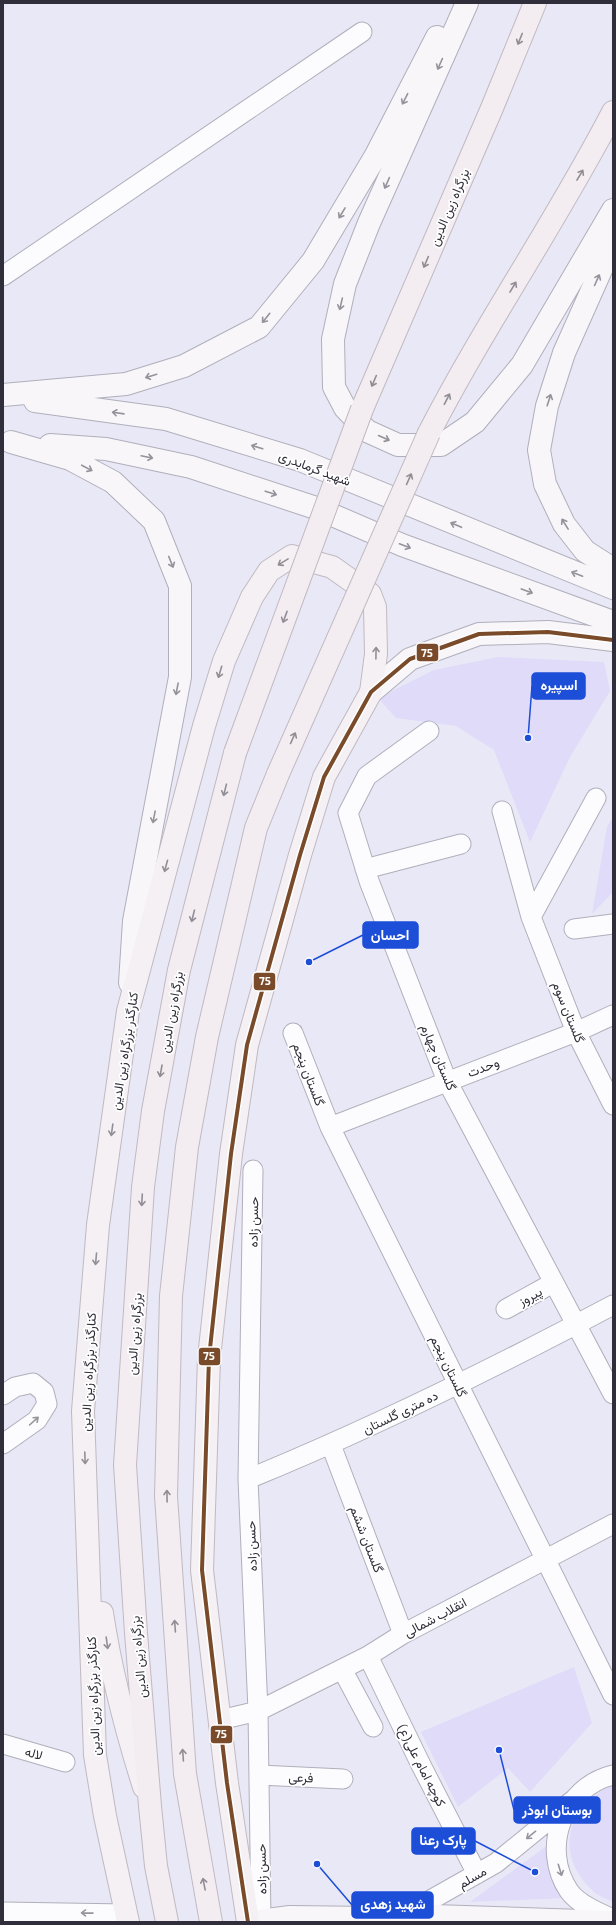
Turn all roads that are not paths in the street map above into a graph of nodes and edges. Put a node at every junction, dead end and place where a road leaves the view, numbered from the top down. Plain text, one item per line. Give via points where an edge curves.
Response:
1 (456, 3) edge
2 (467, 3) edge
3 (535, 3) edge
4 (362, 32) dead end
5 (613, 112) edge
6 (613, 210) edge
7 (613, 243) edge
8 (3, 276) edge
9 (3, 396) edge
10 (7, 443) edge
11 (613, 569) edge
12 (613, 588) edge
13 (613, 622) edge
14 (613, 640) edge
15 (371, 692) junction
16 (429, 731) dead end
17 (596, 798) dead end
18 (502, 811) dead end
19 (461, 844) dead end
20 (365, 869) junction
21 (531, 917) junction
22 (613, 924) edge
23 (574, 929) dead end
24 (128, 1011) junction
25 (613, 1015) edge
26 (576, 1032) junction
27 (293, 1033) dead end
28 (447, 1081) junction
29 (613, 1105) edge
30 (330, 1127) junction
31 (254, 1170) dead end
32 (553, 1283) junction
33 (613, 1305) edge
34 (506, 1309) dead end
35 (575, 1325) junction
36 (457, 1384) junction
37 (613, 1394) edge
38 (3, 1395) edge
39 (3, 1444) edge
40 (331, 1445) junction
41 (248, 1479) junction
42 (86, 1493) junction
43 (613, 1524) edge
44 (546, 1558) junction
45 (403, 1634) junction
46 (368, 1656) junction
47 (342, 1669) junction
48 (613, 1695) edge
49 (258, 1711) junction
50 (220, 1720) junction
51 (373, 1727) dead end
52 (3, 1744) edge
53 (65, 1762) dead end
54 (259, 1775) junction
55 (613, 1775) edge
56 (343, 1779) dead end
57 (572, 1801) junction
58 (150, 1806) junction
59 (477, 1874) junction
60 (3, 1912) edge
61 (404, 1915) junction
62 (127, 1918) edge
63 (290, 1919) edge
64 (613, 1919) edge
65 (372, 1920) edge
66 (483, 1920) edge
67 (167, 1922) edge
68 (211, 1922) edge
69 (253, 1922) edge
70 (612, 1922) edge

1 -> 9 main road via 375,157 313,261 259,327 184,366 126,384
2 -> 6 main road via 369,223 345,284 333,339 334,387 345,408 367,431 398,444 440,445 475,422 522,365
3 -> 58 highway, بزرگراه زین الدین, bridge via 362,409 235,753 179,970 153,1111 143,1187 124,1465
4 - 8 street
68 -> 5 highway, bridge via 185,1774 166,1496 171,1296 187,1147 207,1036 256,828 278,774 429,434 453,387 584,168
11 -> 7 main road via 585,551 564,524 545,484 539,450 547,406 564,353
12 -> 9 main road, شهید گرمابدری via 300,460 166,419
10 -> 13 main road via 106,448 191,467 316,508 402,545
10 -> 24 main road via 70,459 113,482 154,521 180,586 180,678 134,921
14 - 15 main road via 548,632 479,634 410,659
15 -> 24 main road, کنارگذر بزرگراه زین الدین via 376,654 375,607 370,594 332,567 292,556 269,571 252,598 224,661 176,828
15 - 50 main road via 324,777 247,1045 231,1154 209,1358 202,1562
16 - 20 street, گلستان چهارم via 367,776 348,813
17 - 21 street
18 - 21 street, گلستان سوم
19 - 20 street
20 - 28 street, گلستان چهارم
21 - 26 street, گلستان سوم
22 - 23 street
24 -> 42 main road, کنارگذر بزرگراه زین الدین via 98,1225 83,1411
25 - 26 street, وحدت
26 - 28 street, وحدت
26 - 29 street, گلستان سوم
27 - 30 street, گلستان پنجم
28 - 30 street, وحدت
28 - 32 street, گلستان چهارم
30 - 36 street, گلستان پنجم
31 - 41 street, حسن زاده
32 - 34 street, پیروز
32 - 35 street, گلستان چهارم
33 - 35 street, ده متری گلستان
35 - 36 street, ده متری گلستان
35 - 37 street, گلستان چهارم
36 - 40 street, ده متری گلستان
36 - 44 street, گلستان پنجم
39 -> 38 street via 37,1420 47,1404 44,1392 33,1383 15,1387
40 - 41 street, ده متری گلستان
40 - 45 street, گلستان ششم
41 - 49 street, حسن زاده
42 -> 58 main road via 107,1649 127,1733
42 - 62 main road, کنارگذر بزرگراه زین الدین via 95,1754 105,1816
43 - 44 street, انقلاب شمالی
44 - 45 street, انقلاب شمالی
44 - 48 street, گلستان پنجم
45 - 46 street, انقلاب شمالی
46 - 47 street, انقلاب شمالی
46 - 59 street, کوچه امام علی(ع)
47 - 49 street, انقلاب شمالی
47 - 51 street
49 - 50 street, انقلاب شمالی
49 - 54 street, حسن زاده
50 - 69 main road
52 - 53 street, لاله
54 - 56 street, فرعی
54 - 69 street, حسن زاده
55 - 57 street via 603,1777 586,1787
57 -> 59 street, مسلم via 496,1863
57 -> 64 street via 562,1818 557,1836 556,1856 561,1874 570,1892 586,1905
58 - 67 highway, بزرگراه زین الدین via 156,1866
59 - 61 street, مسلم
62 -> 60 street
61 - 65 main road
61 - 66 main road
63 - 65 main road
63 - 69 main road
66 - 70 main road

